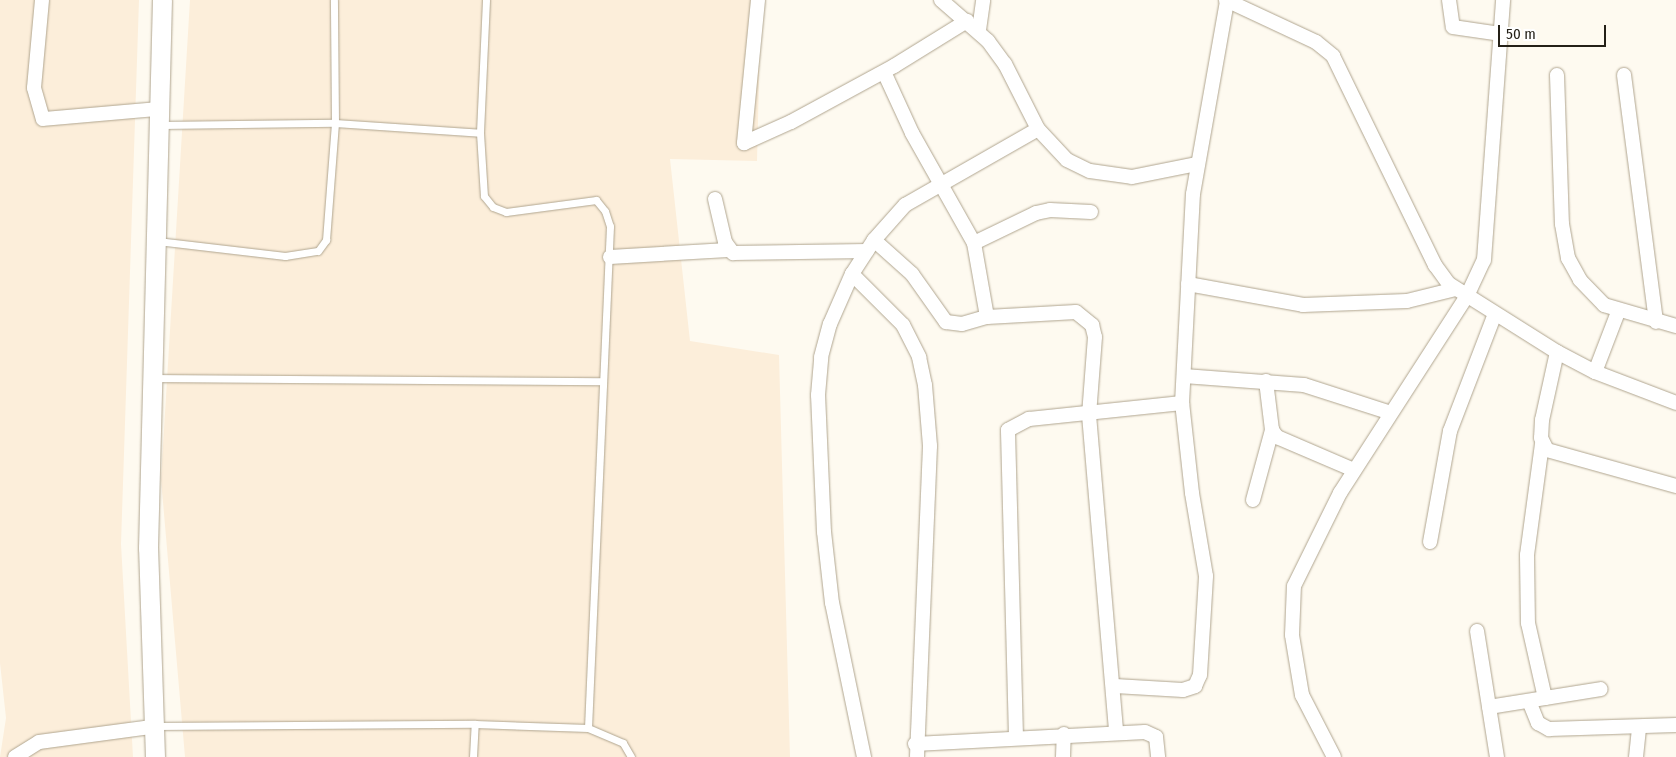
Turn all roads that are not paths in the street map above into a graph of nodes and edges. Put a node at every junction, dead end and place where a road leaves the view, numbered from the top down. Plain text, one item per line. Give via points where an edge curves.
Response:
1 (42, 0) edge
2 (162, 0) edge
3 (334, 0) edge
4 (486, 0) edge
5 (758, 0) edge
6 (941, 0) edge
7 (1227, 0) edge
8 (1449, 0) edge
9 (1503, 0) edge
10 (984, 1) edge
11 (967, 21) junction
12 (979, 30) junction
13 (1501, 34) junction
14 (884, 72) junction
15 (1557, 75) dead end
16 (1624, 75) dead end
17 (158, 117) junction
18 (335, 123) junction
19 (1038, 128) junction
20 (480, 133) junction
21 (1197, 164) junction
22 (939, 182) junction
23 (715, 199) dead end
24 (1091, 212) dead end
25 (155, 241) junction
26 (974, 243) junction
27 (870, 245) junction
28 (728, 250) junction
29 (610, 257) junction
30 (852, 274) junction
31 (1188, 284) junction
32 (1462, 292) junction
33 (1618, 312) junction
34 (1495, 314) junction
35 (987, 317) junction
36 (1656, 322) junction
37 (1676, 326) edge
38 (1556, 352) junction
39 (1595, 372) junction
40 (1184, 376) junction
41 (151, 378) junction
42 (601, 381) junction
43 (1266, 381) junction
44 (1676, 403) edge
45 (1182, 404) junction
46 (1391, 413) junction
47 (1089, 415) junction
48 (1272, 430) junction
49 (1542, 444) junction
50 (1354, 470) junction
51 (1676, 486) edge
52 (1253, 500) dead end
53 (1430, 542) dead end
54 (1477, 631) dead end
55 (1115, 686) junction
56 (1601, 689) dead end
57 (1545, 698) junction
58 (1529, 701) junction
59 (1489, 707) junction
60 (475, 724) junction
61 (1676, 724) edge
62 (152, 726) junction
63 (1639, 727) junction
64 (588, 728) junction
65 (1116, 732) junction
66 (1064, 734) junction
67 (1016, 738) junction
68 (916, 751) edge
69 (15, 757) edge
70 (155, 757) edge
71 (473, 757) edge
72 (631, 757) edge
73 (864, 757) edge
74 (1063, 757) edge
75 (1158, 757) edge
76 (1334, 757) edge
77 (1497, 757) edge
78 (1636, 757) edge

1 - 17 street via 34,88 43,119
2 - 17 street
3 - 18 lane
4 - 20 lane
5 - 14 street via 744,143 791,122
6 - 11 street
7 - 21 street
7 - 32 street via 1316,42 1333,56 1442,278
8 - 13 street via 1453,27
9 - 13 street
10 - 12 street
11 - 12 street
11 - 14 street
12 - 19 street via 1005,64
13 - 32 street via 1484,260
14 - 22 street
15 - 33 street via 1562,224 1568,258 1592,292
16 - 36 street
17 - 18 lane
17 - 25 street
18 - 20 lane
18 - 25 lane via 326,240 318,251 285,256
19 - 21 street via 1066,160 1090,171 1132,177
19 - 22 street
20 - 29 lane via 481,179 484,196 493,207 506,212 596,200 605,211 610,226
21 - 31 street
22 - 26 street
22 - 27 street via 905,205
23 - 28 street
24 - 26 street via 1050,210 1036,213
25 - 41 street
26 - 35 street
27 - 28 street via 733,254
27 - 30 street
27 - 35 street via 912,274 946,322 962,324
28 - 29 street
29 - 42 lane
30 - 68 street via 903,325 919,357 925,385 930,446
30 - 73 street via 830,324 821,357 818,395 824,532 832,603
31 - 32 street via 1303,305 1407,302
31 - 40 street
32 - 34 street
32 - 46 street
33 - 36 street
33 - 39 street
34 - 38 street
34 - 53 street via 1450,430
35 - 47 street via 1076,312 1086,316 1095,337
36 - 37 street
38 - 39 street
38 - 49 street via 1542,420
39 - 44 street
40 - 43 street
40 - 45 street
41 - 42 lane
41 - 62 street via 148,548
42 - 64 lane
43 - 46 street via 1321,390
43 - 48 street
45 - 47 street
45 - 55 street via 1194,511 1206,576 1200,675 1195,686 1183,690
46 - 50 street
47 - 55 street
47 - 67 street via 1029,419 1008,430
48 - 50 street via 1282,440
48 - 52 street
49 - 51 street via 1547,450 1586,463
49 - 57 street via 1527,555 1528,623
50 - 76 street via 1298,571 1292,603 1296,666 1302,695
54 - 59 street
55 - 65 street
56 - 57 street
57 - 58 street
58 - 59 street
58 - 63 street via 1538,722 1549,729
59 - 77 street
60 - 62 lane
60 - 64 lane
60 - 71 lane
61 - 63 street
62 - 69 street via 39,742
62 - 70 street
63 - 78 street
64 - 72 lane via 623,743
65 - 66 street
65 - 75 street via 1152,734
66 - 67 street
66 - 74 street
67 - 68 street

